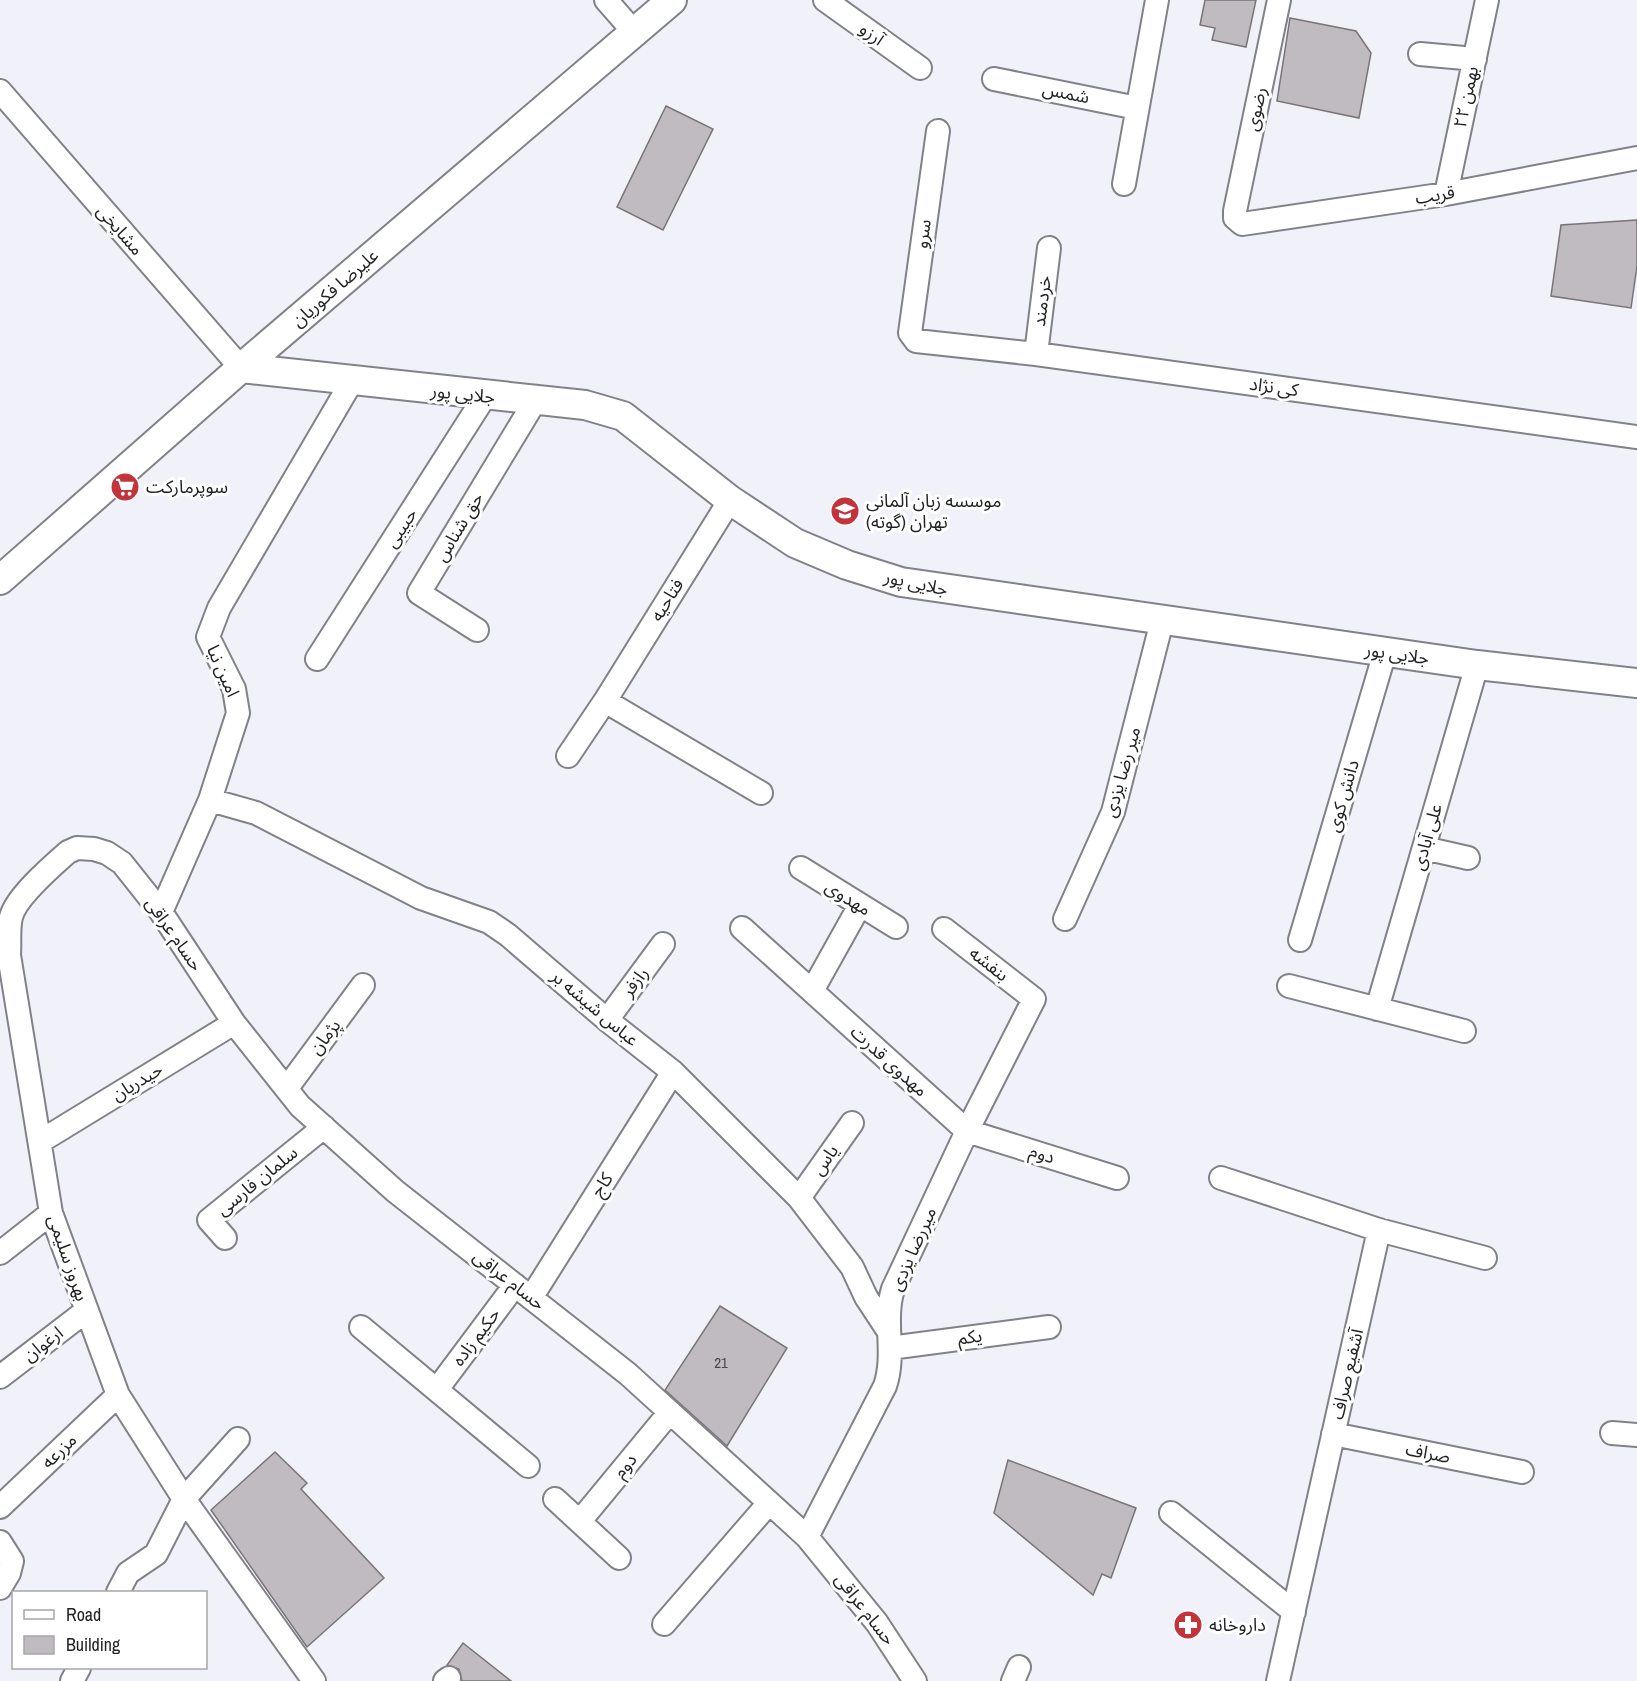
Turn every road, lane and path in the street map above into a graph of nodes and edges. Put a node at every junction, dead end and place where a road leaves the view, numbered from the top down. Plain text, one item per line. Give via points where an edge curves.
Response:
1 (606, 0) edge
2 (672, 0) edge
3 (825, 0) edge
4 (1157, 0) edge
5 (1278, 0) edge
6 (1487, 0) edge
7 (634, 32) junction
8 (1420, 54) dead end
9 (1474, 58) junction
10 (920, 68) dead end
11 (994, 79) dead end
12 (0, 91) edge
13 (1137, 108) junction
14 (938, 131) dead end
15 (1637, 159) edge
16 (1124, 184) dead end
17 (1446, 194) junction
18 (1235, 218) joint
19 (1049, 248) dead end
20 (911, 338) joint
21 (1036, 354) junction
22 (241, 368) junction
23 (352, 381) junction
24 (485, 396) junction
25 (535, 401) junction
26 (1637, 437) edge
27 (730, 500) junction
28 (0, 579) edge
29 (1162, 621) junction
30 (477, 630) dead end
31 (1385, 652) junction
32 (316, 659) dead end
33 (1477, 665) junction
34 (1637, 682) edge
35 (605, 701) junction
36 (568, 756) dead end
37 (761, 794) dead end
38 (210, 800) junction
39 (1424, 848) junction
40 (1468, 858) dead end
41 (122, 863) joint
42 (801, 868) dead end
43 (11, 902) edge
44 (860, 905) junction
45 (161, 912) junction
46 (1065, 918) dead end
47 (896, 927) dead end
48 (742, 928) dead end
49 (944, 929) dead end
50 (1300, 940) dead end
51 (663, 944) dead end
52 (5, 958) edge
53 (363, 985) dead end
54 (1289, 986) dead end
55 (812, 991) junction
56 (1034, 999) joint
57 (1377, 1009) junction
58 (607, 1020) junction
59 (234, 1023) junction
60 (1464, 1031) dead end
61 (673, 1072) junction
62 (287, 1088) junction
63 (852, 1123) dead end
64 (324, 1127) junction
65 (967, 1131) junction
66 (41, 1141) junction
67 (1117, 1178) dead end
68 (1221, 1178) dead end
69 (799, 1198) junction
70 (51, 1213) junction
71 (1379, 1230) junction
72 (225, 1238) dead end
73 (0, 1253) edge
74 (1485, 1258) dead end
75 (523, 1291) junction
76 (86, 1311) junction
77 (361, 1327) dead end
78 (1050, 1327) dead end
79 (890, 1340) junction
80 (0, 1377) edge
81 (438, 1388) junction
82 (118, 1395) junction
83 (670, 1412) junction
84 (1612, 1433) dead end
85 (1333, 1434) junction
86 (1637, 1435) edge
87 (238, 1439) dead end
88 (528, 1466) dead end
89 (1522, 1472) dead end
90 (184, 1499) junction
91 (555, 1499) dead end
92 (769, 1503) junction
93 (0, 1508) edge
94 (1171, 1513) dead end
95 (580, 1521) junction
96 (807, 1537) junction
97 (0, 1542) edge
98 (619, 1558) dead end
99 (0, 1588) edge
100 (119, 1591) edge
101 (1294, 1612) junction
102 (664, 1624) dead end
103 (314, 1681) edge
104 (915, 1681) edge
105 (1278, 1681) edge

1 - 7 street
2 - 7 street, علیرضا فکوریان
3 - 10 street, آرزو
4 - 13 street
5 - 18 street, رضوی
6 - 9 street, ۲۲ بهمن
7 - 22 street, علیرضا فکوریان
8 - 9 street
9 - 17 street, ۲۲ بهمن
11 - 13 street, شمس
12 - 22 street, مشایخی
13 - 16 street
14 - 20 street, سرو
15 - 17 street, قریب
17 - 18 street, قریب via 1242,224
19 - 21 street, خردمند
20 - 21 street, کی نژاد
21 - 26 street, کی نژاد
22 - 23 street, جلایی پور
22 - 28 street, علیرضا فکوریان
23 - 24 street, جلایی پور
23 - 38 street, امین نیا via 219,608 208,636 238,701 238,713
24 - 25 street, جلایی پور
24 - 32 street, حبیبی
25 - 27 street, جلایی پور via 585,405 623,416
25 - 30 street, حق شناس via 419,593
27 - 29 street, جلایی پور via 795,543 901,582
27 - 35 street, فتاحیه
29 - 31 street, جلایی پور
29 - 46 street, میر رضا یزدی via 1113,812
31 - 33 street, جلایی پور
31 - 50 street, دانش کوی
33 - 34 street, جلایی پور
33 - 39 street, علی آبادی
35 - 36 street, فتاحیه
35 - 37 street
38 - 45 street, امین نیا
38 - 58 street, عباس شیشه بر via 256,813 421,898 489,922
39 - 40 street
39 - 57 street, علی آبادی
41 - 43 street, بهروز سلیمی via 100,851 77,848
41 - 45 street, حسام عراقی
42 - 44 street, مهدوی
43 - 52 street, بهروز سلیمی
44 - 47 street, مهدوی
44 - 55 street
45 - 59 street, حسام عراقی
48 - 55 street, مهدوی قدرت
49 - 56 street, بنفشه
51 - 58 street, رازفر
52 - 66 street, بهروز سلیمی
53 - 62 street, پژمان
54 - 57 street
55 - 65 street, مهدوی قدرت
56 - 65 street, میررضا یزدی
57 - 60 street
58 - 61 street, عباس شیشه بر
59 - 62 street, حسام عراقی
59 - 66 street, حیدریان
61 - 69 street, عباس شیشه بر
61 - 75 street, کاج
62 - 64 street, حسام عراقی
63 - 69 street, یاس
64 - 72 street, سلمان فارسی via 209,1220
64 - 75 street, حسام عراقی via 395,1191
65 - 67 street, دوم
65 - 79 street, میررضا یزدی via 893,1289
66 - 70 street, بهروز سلیمی
68 - 71 street
69 - 79 street, عباس شیشه بر via 852,1267
70 - 73 street
70 - 76 street, بهروز سلیمی
71 - 74 street
71 - 85 street, آشفیع صراف
75 - 81 street, حکیم زاده
75 - 83 street, حسام عراقی
76 - 80 street, ارغوان
76 - 82 street, بهروز سلیمی
77 - 81 street
78 - 79 street, یکم
79 - 96 street, میررضا یزدی via 890,1371 885,1386
81 - 88 street
82 - 90 street, بهروز سلیمی
82 - 93 street, مزرعه
83 - 92 street, حسام عراقی
83 - 95 street, دوم
84 - 86 street
85 - 89 street, صراف
85 - 101 street, آشفیع صراف
87 - 90 street
90 - 100 street via 156,1554 128,1573
90 - 103 street, بهروز سلیمی
91 - 95 street
92 - 96 street, حسام عراقی
92 - 102 street
94 - 101 street
95 - 98 street
96 - 104 street, حسام عراقی via 877,1623
97 - 99 street via 12,1561
101 - 105 street, آشفیع صراف

